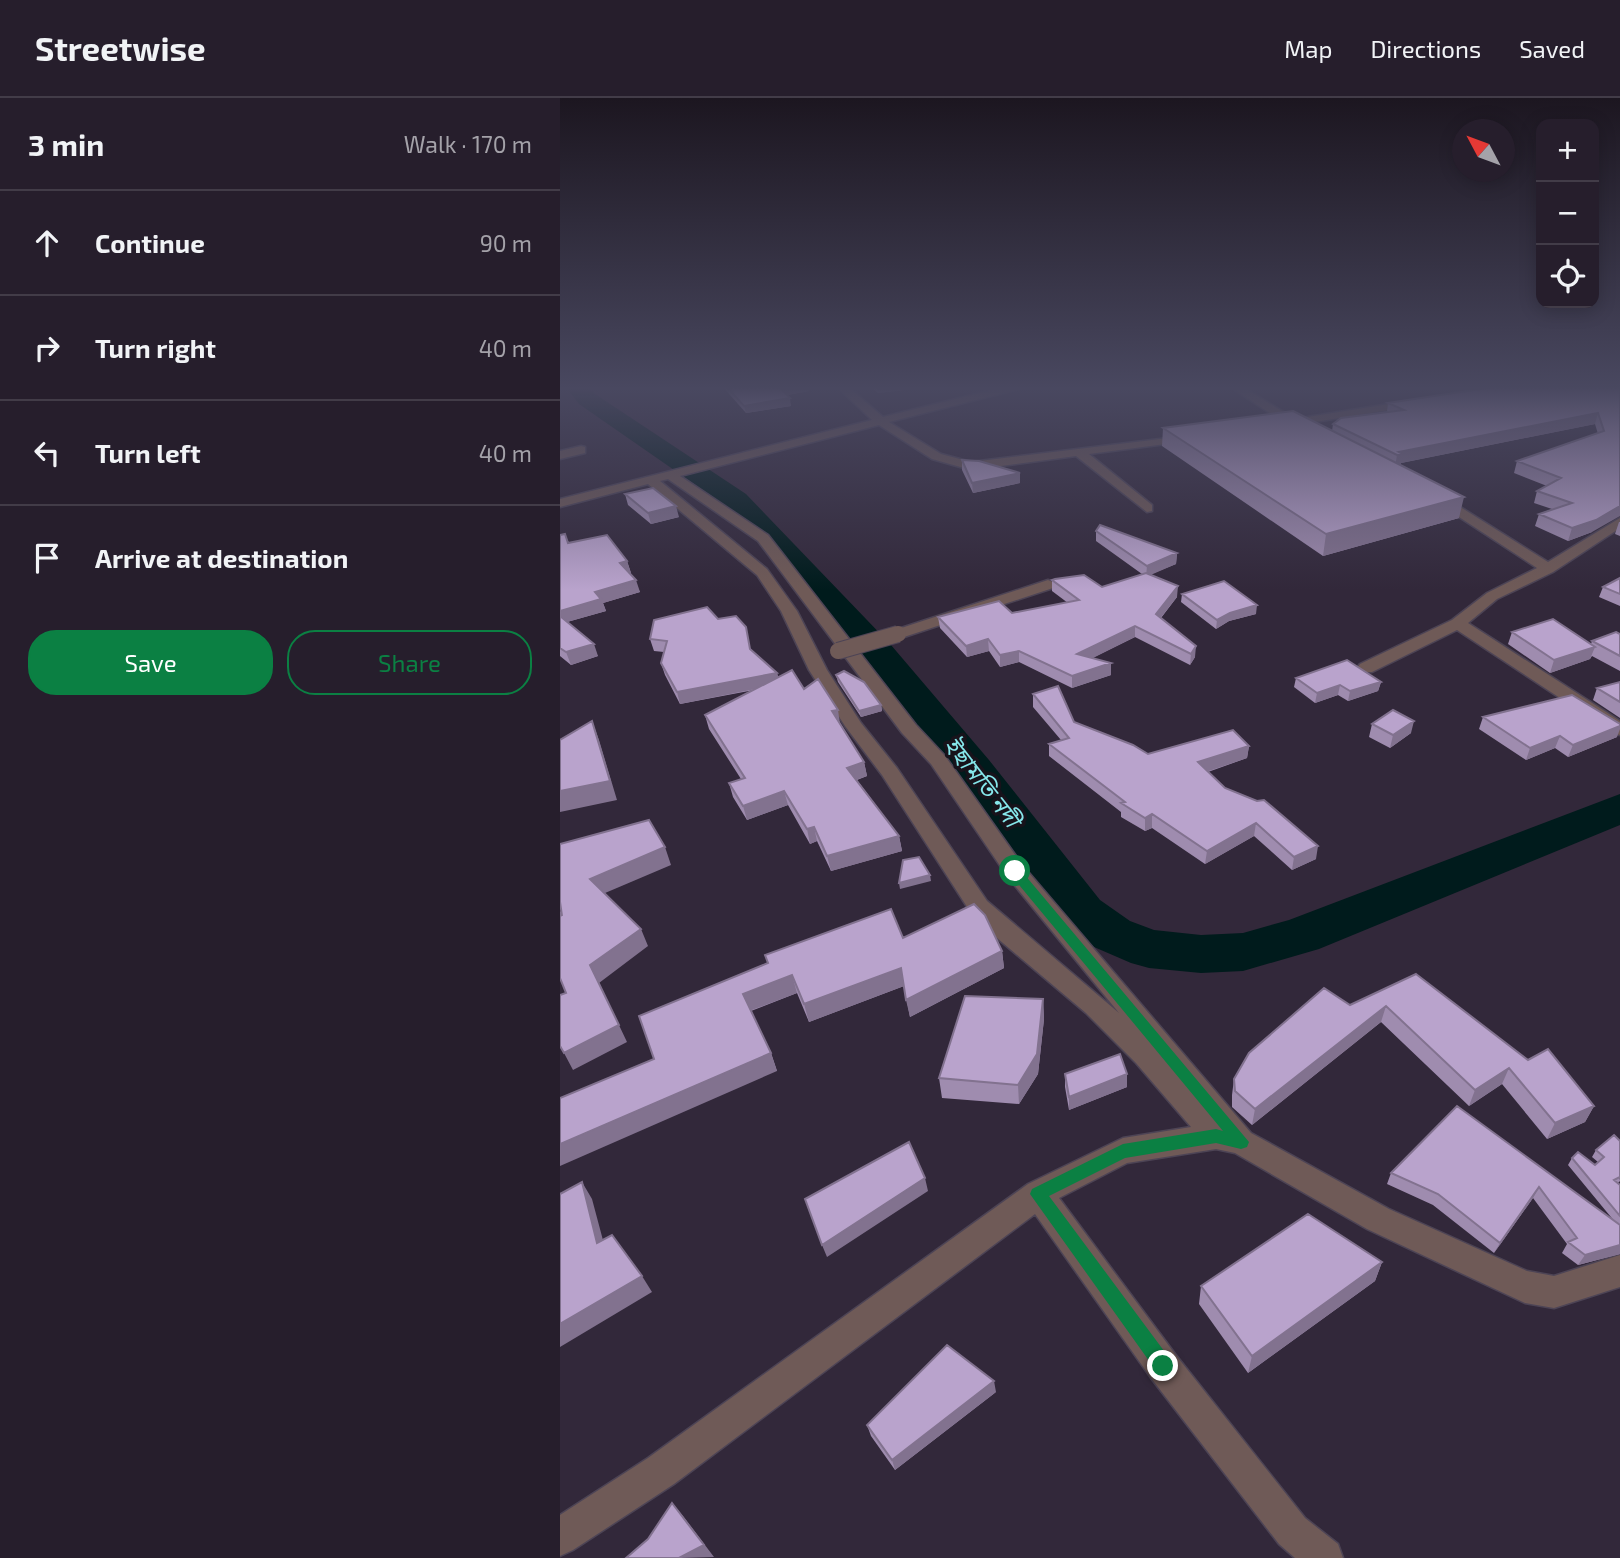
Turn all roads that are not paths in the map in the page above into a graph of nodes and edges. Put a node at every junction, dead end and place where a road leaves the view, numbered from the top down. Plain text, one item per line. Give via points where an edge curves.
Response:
1 (749, 454) edge
2 (931, 454) edge
3 (1063, 454) edge
4 (1082, 454) edge
5 (660, 477) junction
6 (1422, 489) edge
7 (560, 503) edge
8 (1147, 508) dead end
9 (1620, 522) edge
10 (1548, 569) junction
11 (1048, 586) dead end
12 (1458, 623) junction
13 (812, 657) junction
14 (1366, 668) dead end
15 (1620, 729) edge
16 (1229, 1139) junction
17 (1038, 1194) junction
18 (1620, 1271) edge
19 (560, 1537) edge
20 (1324, 1558) edge

1 - 5 street
2 - 3 street via 954,465 971,466
4 - 8 street
5 - 7 street
5 - 13 street via 762,572
5 - 16 street via 763,538 909,729 938,760 1015,871
6 - 10 street via 1457,507
9 - 10 street
10 - 12 street via 1492,597
11 - 13 street, bridge
12 - 14 street
12 - 15 street
13 - 16 street via 979,907 1095,1006
16 - 17 street via 1123,1151
16 - 18 street via 1378,1220 1525,1287 1554,1292
17 - 19 street via 661,1471
17 - 20 street via 1163,1366 1292,1531

